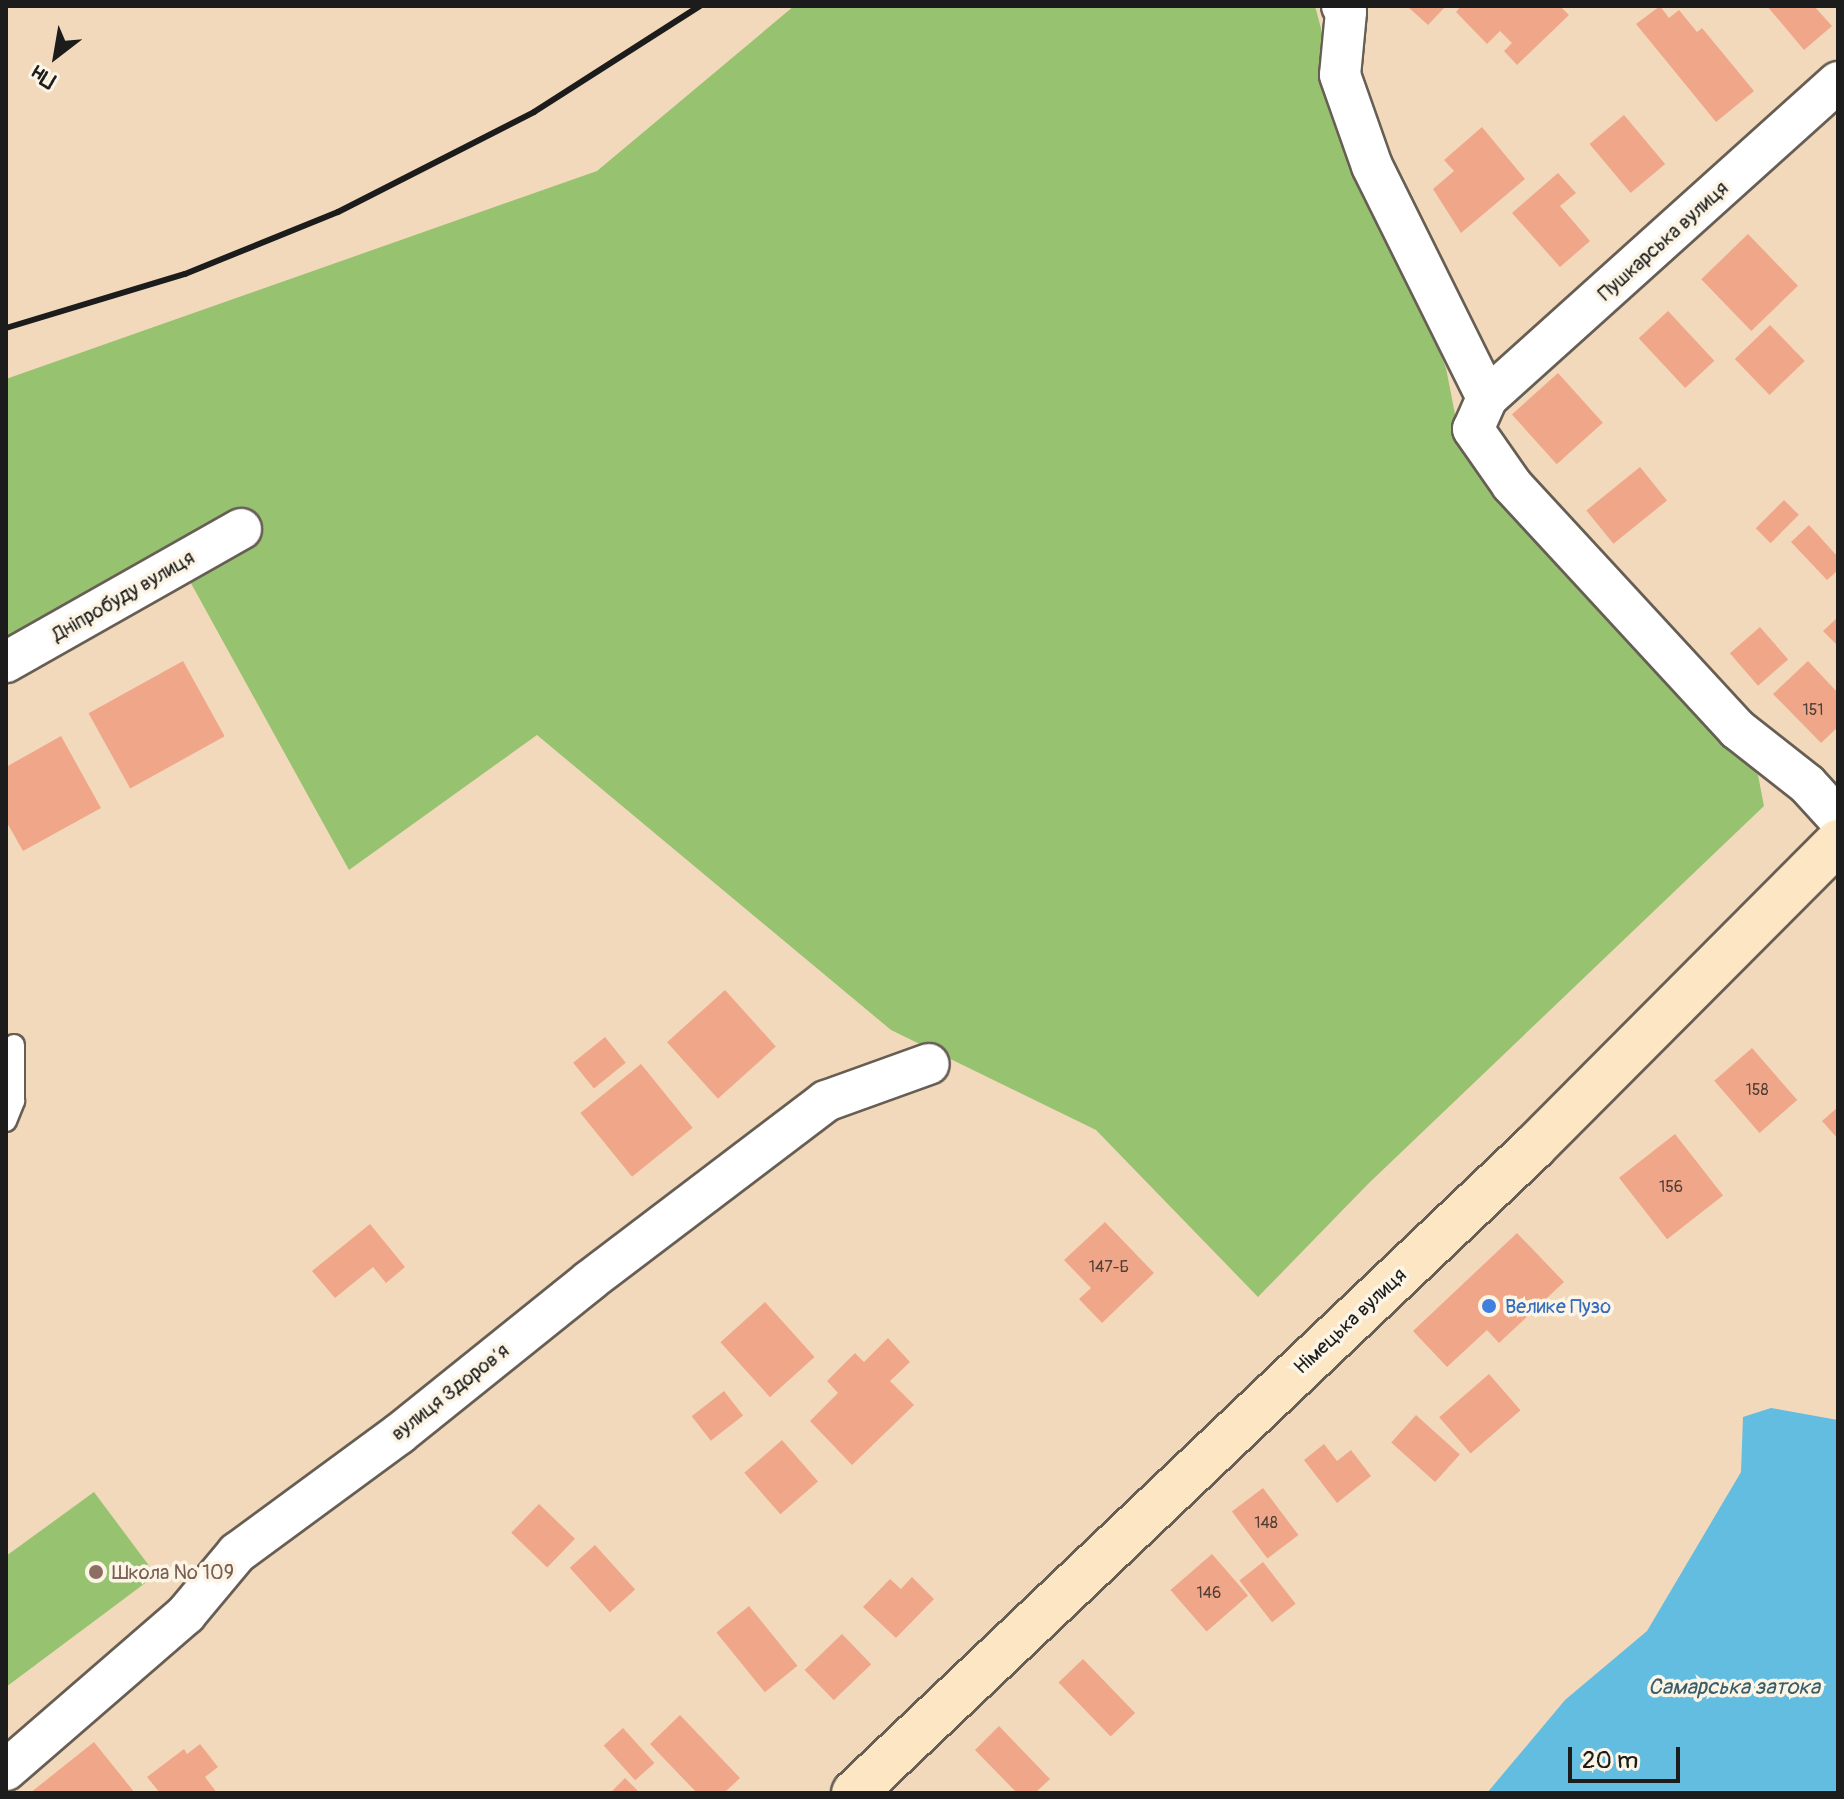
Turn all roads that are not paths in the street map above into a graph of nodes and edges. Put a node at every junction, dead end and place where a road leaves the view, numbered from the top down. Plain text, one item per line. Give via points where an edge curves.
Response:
1 (1346, 8) edge
2 (1838, 82) edge
3 (1487, 398) junction
4 (241, 529) dead end
5 (6, 662) edge
6 (1838, 818) edge
7 (1838, 842) edge
8 (14, 1045) dead end
9 (929, 1064) dead end
10 (6, 1121) edge
11 (6, 1770) edge
12 (854, 1793) edge

1 - 3 street via 1340,75 1372,166
2 - 3 street, Пушкарська вулиця
3 - 6 street via 1473,429 1512,485 1737,729 1807,784
4 - 5 street, Дніпробуду вулиця
7 - 12 main road, Німецька вулиця via 1534,1147
8 - 10 lane via 14,1101
9 - 11 street, вулиця Здоровʼя via 826,1101 589,1281 399,1434 237,1553 186,1614

